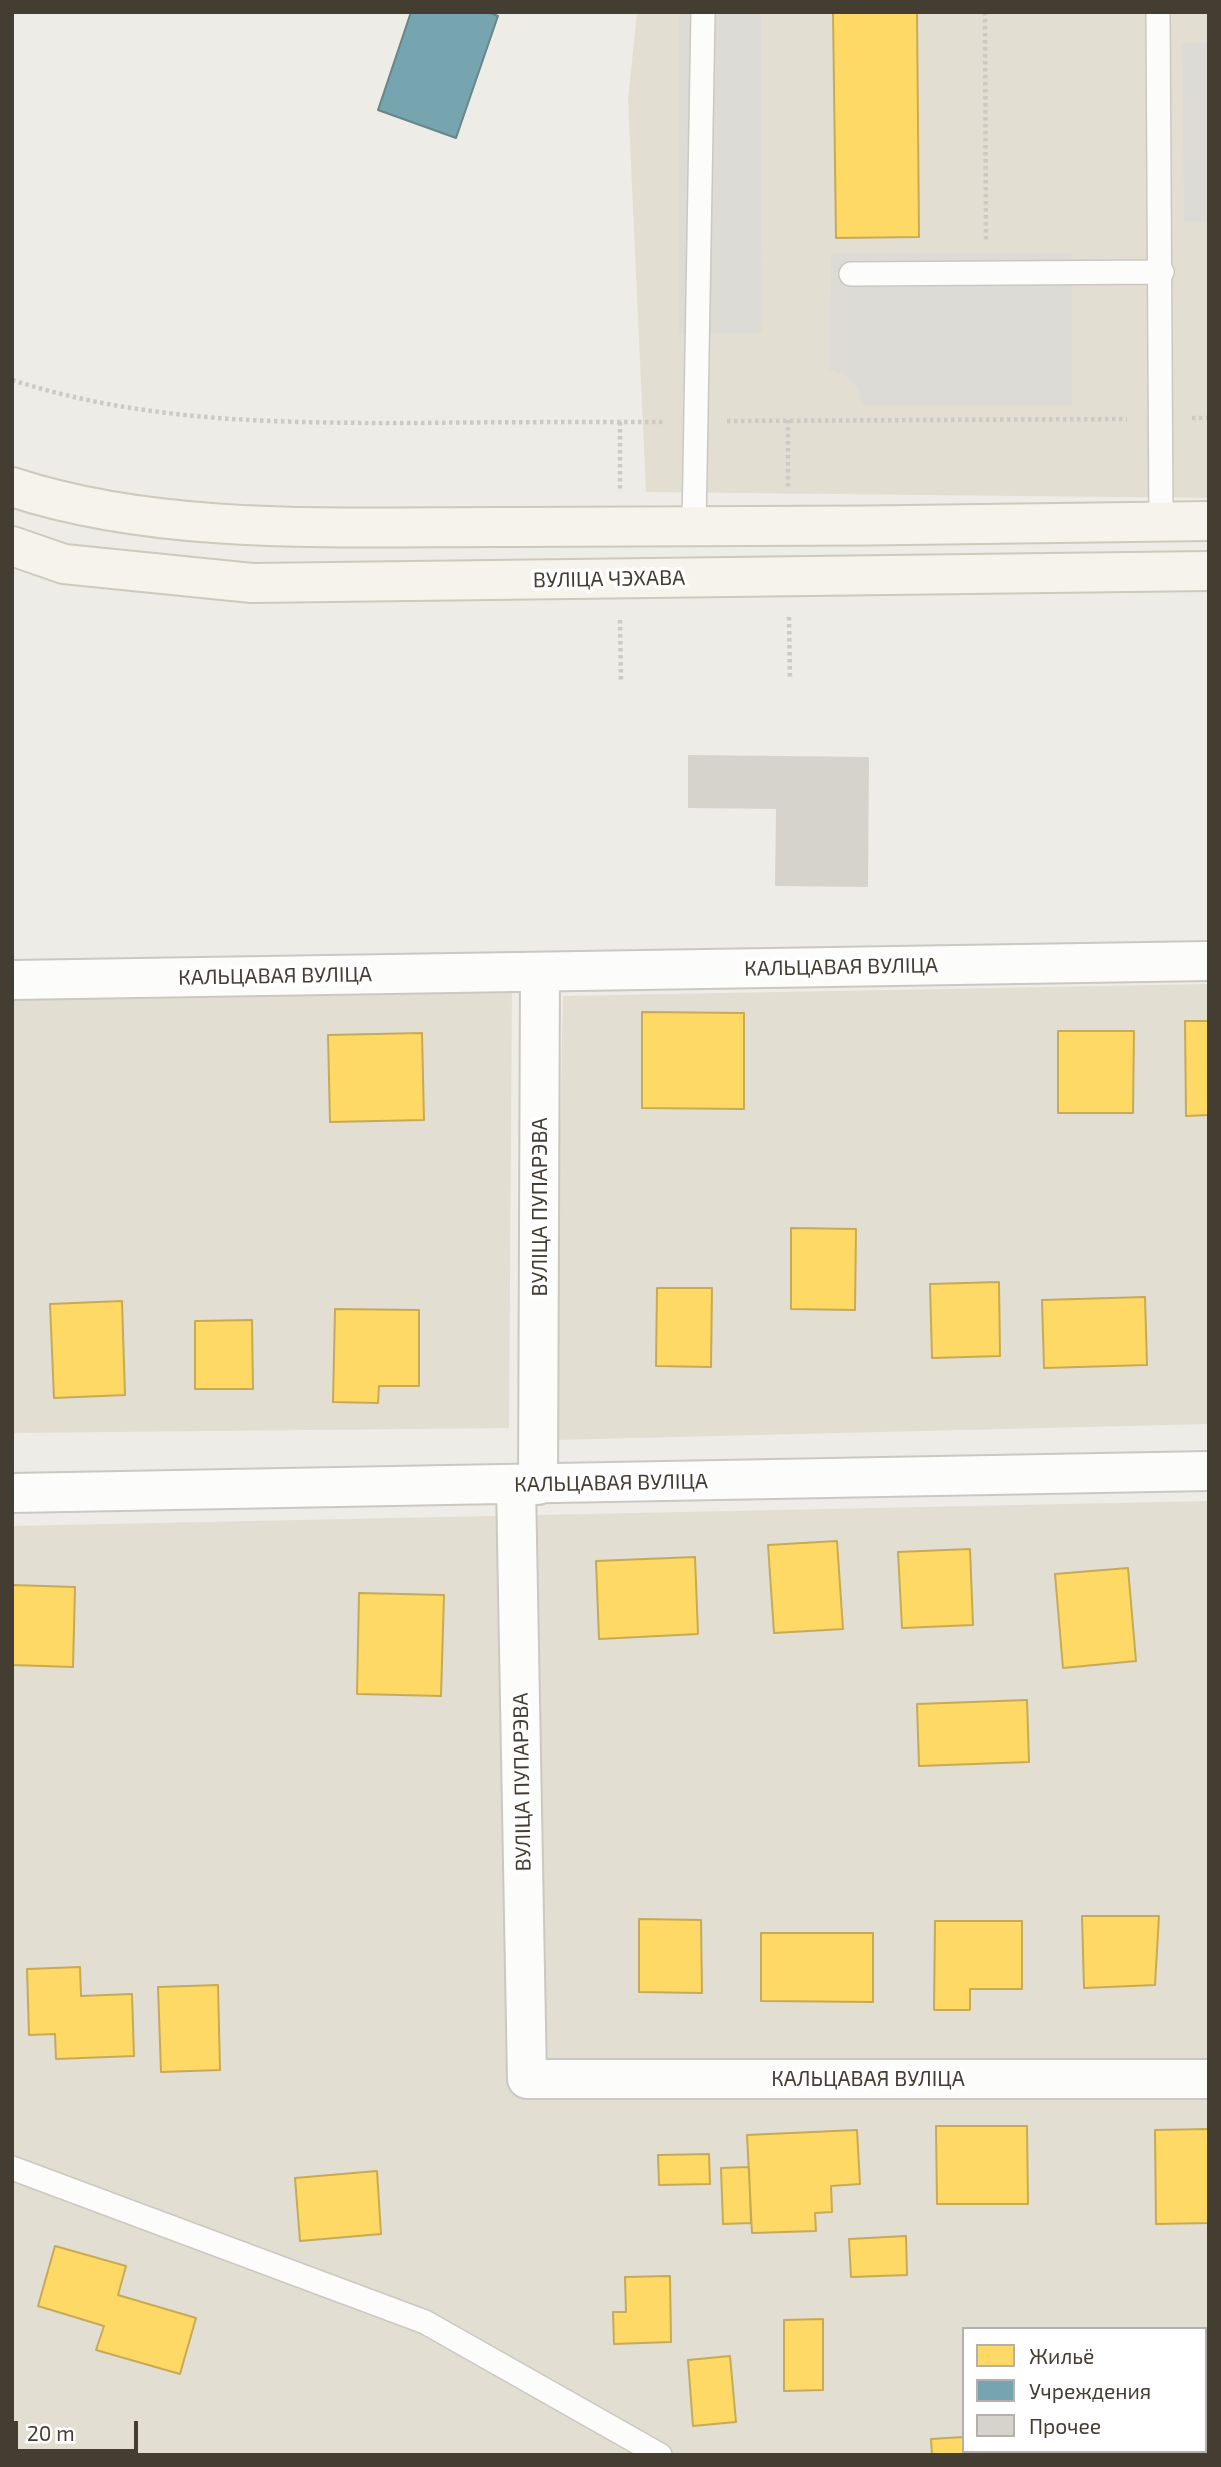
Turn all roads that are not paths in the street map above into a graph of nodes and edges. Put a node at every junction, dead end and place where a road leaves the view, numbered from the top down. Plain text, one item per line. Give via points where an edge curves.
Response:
1 (704, 12) edge
2 (1158, 12) edge
3 (1162, 272) junction
4 (851, 274) dead end
5 (12, 486) edge
6 (1209, 521) edge
7 (1161, 522) junction
8 (694, 527) junction
9 (12, 546) edge
10 (1209, 571) edge
11 (1209, 961) edge
12 (540, 972) junction
13 (12, 980) edge
14 (1209, 1471) edge
15 (527, 1485) junction
16 (12, 1493) edge
17 (527, 2079) joint
18 (1209, 2079) edge
19 (12, 2168) edge
20 (660, 2455) edge

1 - 8 lane
2 - 3 lane
3 - 4 lane
3 - 7 lane
5 - 8 main road via 164,519 326,526
6 - 7 main road
7 - 8 main road
9 - 10 main road, ВУЛІЦА ЧЭХАВА via 64,564 252,583
11 - 12 street, КАЛЬЦАВАЯ ВУЛІЦА
12 - 13 street, КАЛЬЦАВАЯ ВУЛІЦА
12 - 15 street, ВУЛІЦА ПУПАРЭВА
14 - 15 street, КАЛЬЦАВАЯ ВУЛІЦА
15 - 16 street, КАЛЬЦАВАЯ ВУЛІЦА
15 - 17 street, ВУЛІЦА ПУПАРЭВА
17 - 18 street, КАЛЬЦАВАЯ ВУЛІЦА
19 - 20 lane via 425,2322

